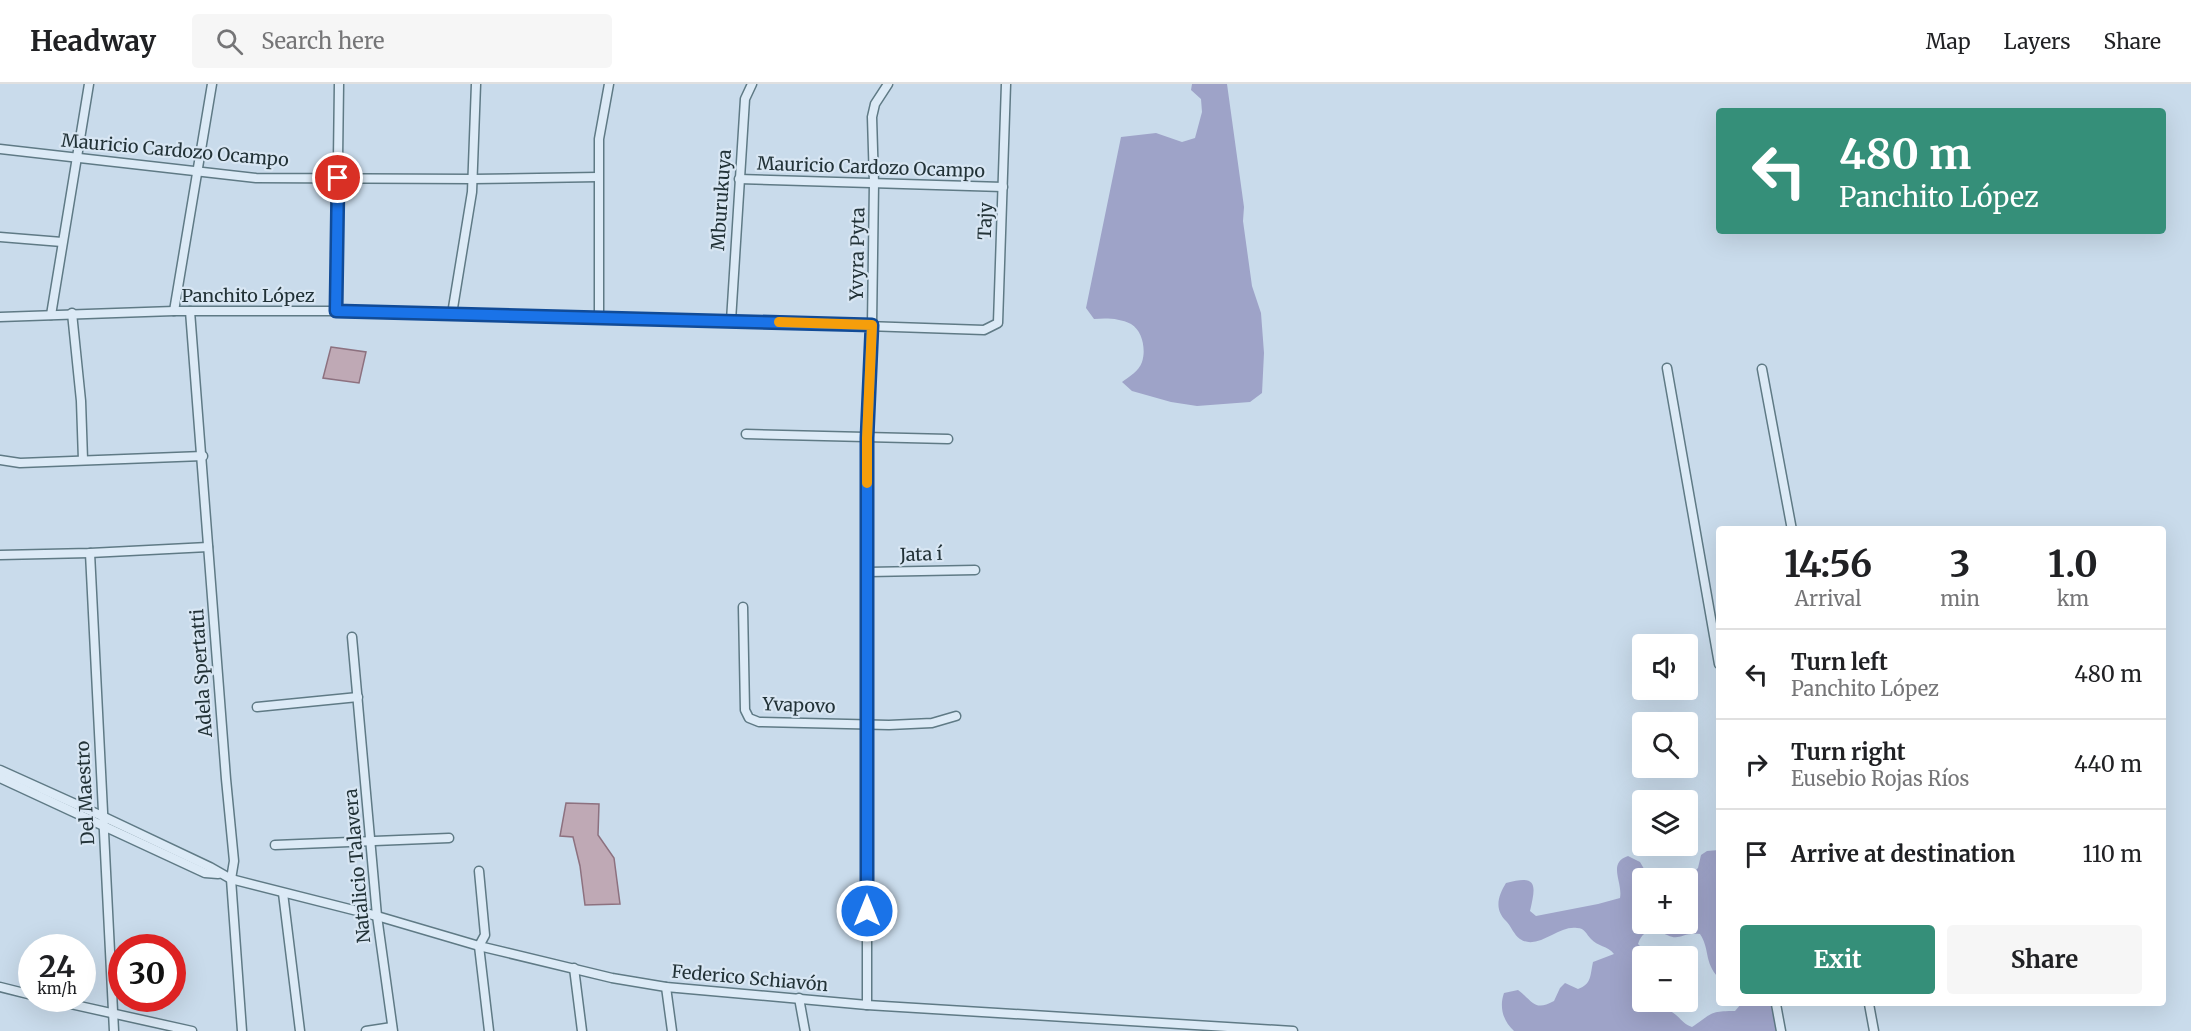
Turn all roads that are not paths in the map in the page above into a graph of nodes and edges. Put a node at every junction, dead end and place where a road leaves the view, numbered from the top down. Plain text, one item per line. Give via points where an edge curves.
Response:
1 (89, 84) edge
2 (212, 84) edge
3 (339, 84) edge
4 (476, 84) edge
5 (609, 84) edge
6 (752, 84) edge
7 (888, 84) edge
8 (1006, 84) edge
9 (0, 148) edge
10 (77, 159) junction
11 (198, 172) junction
12 (598, 177) junction
13 (338, 178) junction
14 (473, 179) junction
15 (739, 179) junction
16 (874, 183) junction
17 (1003, 187) junction
18 (0, 237) edge
19 (62, 242) junction
20 (174, 311) junction
21 (190, 311) junction
22 (336, 311) junction
23 (72, 313) junction
24 (51, 315) junction
25 (452, 315) junction
26 (0, 317) edge
27 (598, 317) junction
28 (730, 321) junction
29 (998, 323) joint
30 (872, 325) junction
31 (1667, 368) dead end
32 (1762, 369) dead end
33 (746, 434) dead end
34 (867, 438) junction
35 (948, 439) dead end
36 (203, 456) junction
37 (0, 460) edge
38 (83, 460) junction
39 (1791, 526) edge
40 (208, 547) junction
41 (90, 553) junction
42 (0, 555) edge
43 (975, 570) dead end
44 (868, 572) junction
45 (743, 607) dead end
46 (1715, 619) edge
47 (352, 637) dead end
48 (358, 697) junction
49 (257, 707) dead end
50 (956, 717) dead end
51 (867, 724) junction
52 (0, 770) edge
53 (0, 778) edge
54 (102, 821) junction
55 (449, 838) dead end
56 (370, 841) junction
57 (275, 845) dead end
58 (479, 871) dead end
59 (231, 879) junction
60 (283, 893) junction
61 (377, 916) junction
62 (479, 946) junction
63 (574, 968) junction
64 (0, 987) edge
65 (666, 987) junction
66 (18, 992) edge
67 (799, 998) junction
68 (867, 1005) junction
69 (1776, 1006) edge
70 (1869, 1006) edge
71 (96, 1011) edge
72 (114, 1015) junction
73 (393, 1029) edge
74 (114, 1031) edge
75 (192, 1031) edge
76 (242, 1031) edge
77 (300, 1031) edge
78 (366, 1031) edge
79 (489, 1031) edge
80 (582, 1031) edge
81 (672, 1031) edge
82 (805, 1031) edge
83 (1293, 1031) edge
84 (1781, 1031) edge
85 (1874, 1031) edge

1 - 10 street
2 - 11 street
3 - 13 street
4 - 14 street
5 - 12 street via 599,139
6 - 15 street, Mburukuya via 745,99
7 - 16 street, Yvyra Pyta via 872,117
8 - 17 street, Tajy
9 - 10 street, Mauricio Cardozo Ocampo
10 - 11 street, Mauricio Cardozo Ocampo
10 - 19 street
11 - 13 street, Mauricio Cardozo Ocampo via 256,178
11 - 20 street
12 - 14 street, Mauricio Cardozo Ocampo
12 - 27 street
13 - 14 street, Mauricio Cardozo Ocampo
13 - 22 street
14 - 25 street
15 - 16 street, Mauricio Cardozo Ocampo
15 - 28 street, Mburukuya
16 - 17 street, Mauricio Cardozo Ocampo
16 - 30 street, Yvyra Pyta
17 - 29 street, Tajy
18 - 19 street
19 - 24 street
20 - 21 street, Panchito López
20 - 23 street, Panchito López
21 - 22 street, Panchito López
21 - 36 street, Adela Spertatti
22 - 25 street, Panchito López
23 - 24 street, Panchito López
23 - 38 street
24 - 26 street, Panchito López
25 - 27 street, Panchito López
27 - 28 street, Panchito López
28 - 30 street, Panchito López
29 - 30 street, Panchito López via 984,330
30 - 34 street, Yvyra Pyta
31 - 46 street
32 - 39 street
33 - 34 street
34 - 35 street
34 - 44 street, Yvyra Pyta
36 - 38 street
36 - 40 street, Adela Spertatti
37 - 38 street
40 - 41 street
40 - 59 street, Adela Spertatti via 234,861
41 - 42 street
41 - 54 street, Del Maestro
43 - 44 street, Jata í
44 - 51 street, Yvyra Pyta
45 - 51 street, Yvapovo via 745,710 749,718 759,722
47 - 48 street, Natalicio Talavera
48 - 49 street
48 - 56 street, Natalicio Talavera
50 - 51 street, Yvapovo via 932,723
51 - 68 street, Yvyra Pyta
52 - 54 street, Federico Schiavón
53 - 54 street, Federico Schiavón
54 - 59 street, Federico Schiavón
54 - 72 street, Del Maestro
55 - 56 street
56 - 57 street
56 - 61 street, Natalicio Talavera
58 - 62 street via 485,934
59 - 60 street, Federico Schiavón
59 - 76 street, Adela Spertatti
60 - 61 street, Federico Schiavón
60 - 77 street
61 - 62 street, Federico Schiavón
61 - 73 street, Natalicio Talavera
62 - 63 street, Federico Schiavón
62 - 79 street
63 - 65 street, Federico Schiavón
63 - 80 street
64 - 66 street
65 - 67 street, Federico Schiavón
65 - 81 street
67 - 68 street, Federico Schiavón
67 - 82 street
68 - 83 street, Federico Schiavón
69 - 84 street
70 - 85 street
71 - 72 street
72 - 74 street, Del Maestro
72 - 75 street
73 - 78 street

